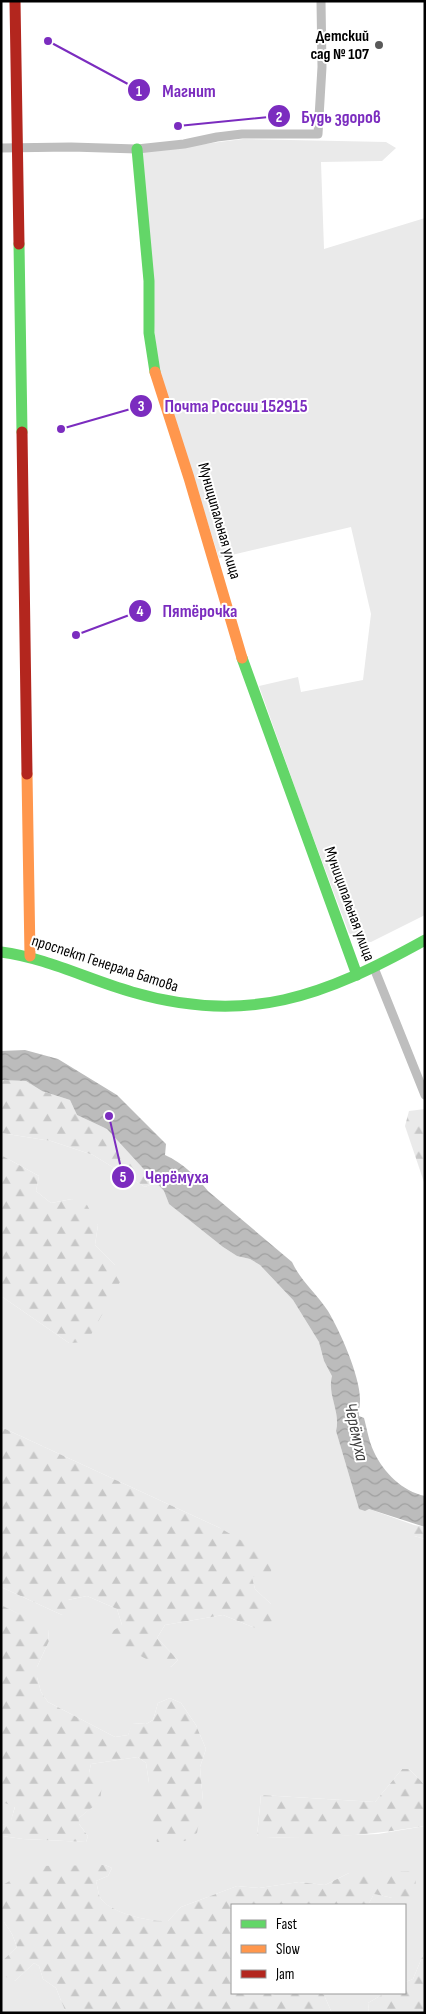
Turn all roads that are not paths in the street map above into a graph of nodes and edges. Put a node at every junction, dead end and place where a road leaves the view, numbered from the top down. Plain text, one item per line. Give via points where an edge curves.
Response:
1 (15, 1) edge
2 (321, 1) edge
3 (1, 148) edge
4 (18, 148) junction
5 (138, 149) junction
6 (425, 940) edge
7 (1, 952) edge
8 (30, 956) junction
9 (374, 968) junction
10 (357, 975) junction
11 (425, 1095) edge

1 - 4 street
2 - 5 street via 318,134 242,134
3 - 4 street
4 - 5 street
4 - 8 street
5 - 10 street, Муниципальная улица via 153,366 241,656
6 - 9 street, проспект Генерала Батова
7 - 8 street, проспект Генерала Батова
8 - 10 street, проспект Генерала Батова via 138,994 204,1008 280,1002
9 - 10 street, проспект Генерала Батова
9 - 11 street

